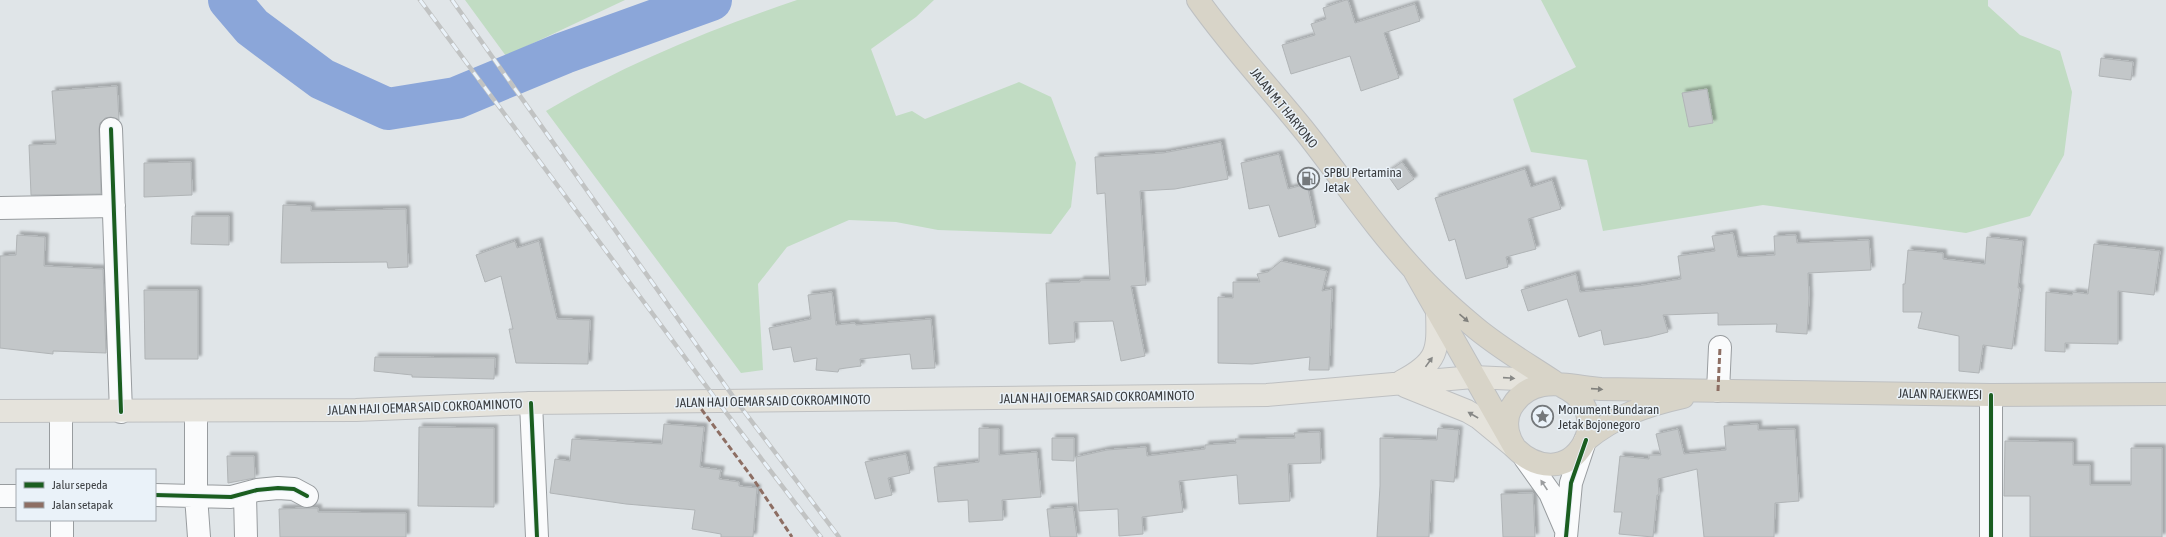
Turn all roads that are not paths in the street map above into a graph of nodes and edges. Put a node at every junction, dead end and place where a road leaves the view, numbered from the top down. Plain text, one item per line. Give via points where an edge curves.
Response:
1 (1198, 0) edge
2 (110, 129) dead end
3 (114, 206) junction
4 (0, 208) edge
5 (1415, 272) junction
6 (1437, 310) junction
7 (1720, 347) dead end
8 (1473, 377) junction
9 (1398, 383) junction
10 (1551, 384) junction
11 (1716, 391) junction
12 (2166, 394) edge
13 (1992, 395) junction
14 (531, 402) junction
15 (0, 411) edge
16 (61, 411) junction
17 (196, 411) junction
18 (122, 412) junction
19 (1586, 440) junction
20 (1520, 453) junction
21 (61, 469) edge
22 (245, 494) junction
23 (156, 495) edge
24 (0, 496) edge
25 (16, 496) edge
26 (196, 496) junction
27 (307, 496) dead end
28 (62, 521) edge
29 (1566, 535) edge
30 (62, 537) edge
31 (199, 537) edge
32 (246, 537) edge
33 (537, 537) edge
34 (1991, 537) edge

1 - 5 highway, JALAN M.T HARYONO
2 - 3 street
3 - 4 street
3 - 18 street
5 - 6 highway
5 -> 10 highway via 1476,328
6 - 8 highway
9 -> 6 main road via 1421,371 1431,361 1438,338
7 - 11 street
8 - 9 main road, JALAN HAJI OEMAR SAID COKROAMINOTO
8 -> 10 main road, JALAN HAJI OEMAR SAID COKROAMINOTO via 1518,379
8 - 20 highway
9 - 14 main road, JALAN HAJI OEMAR SAID COKROAMINOTO via 1267,395
20 -> 9 main road via 1467,411
10 -> 11 highway, JALAN RAJEKWESI via 1600,389
10 - 19 highway via 1575,394 1584,406 1588,420
10 - 20 highway via 1530,387 1517,397 1509,411 1508,434
11 - 13 highway, JALAN RAJEKWESI
11 - 19 highway via 1637,410 1601,427
12 - 13 highway, JALAN RAJEKWESI
13 - 34 street
14 - 17 main road, JALAN HAJI OEMAR SAID COKROAMINOTO via 356,410
14 - 33 street
15 - 16 main road, JALAN HAJI OEMAR SAID COKROAMINOTO
16 - 18 main road, JALAN HAJI OEMAR SAID COKROAMINOTO
16 - 21 street
17 - 18 main road, JALAN HAJI OEMAR SAID COKROAMINOTO
17 - 26 street
19 - 20 highway via 1574,456 1563,463 1537,464
19 - 29 street via 1571,483
29 -> 20 street via 1550,493
22 - 26 street via 231,497
22 - 27 street via 278,488 294,489
22 - 32 street
23 - 26 street
24 - 25 street
26 - 31 street
28 - 30 street

